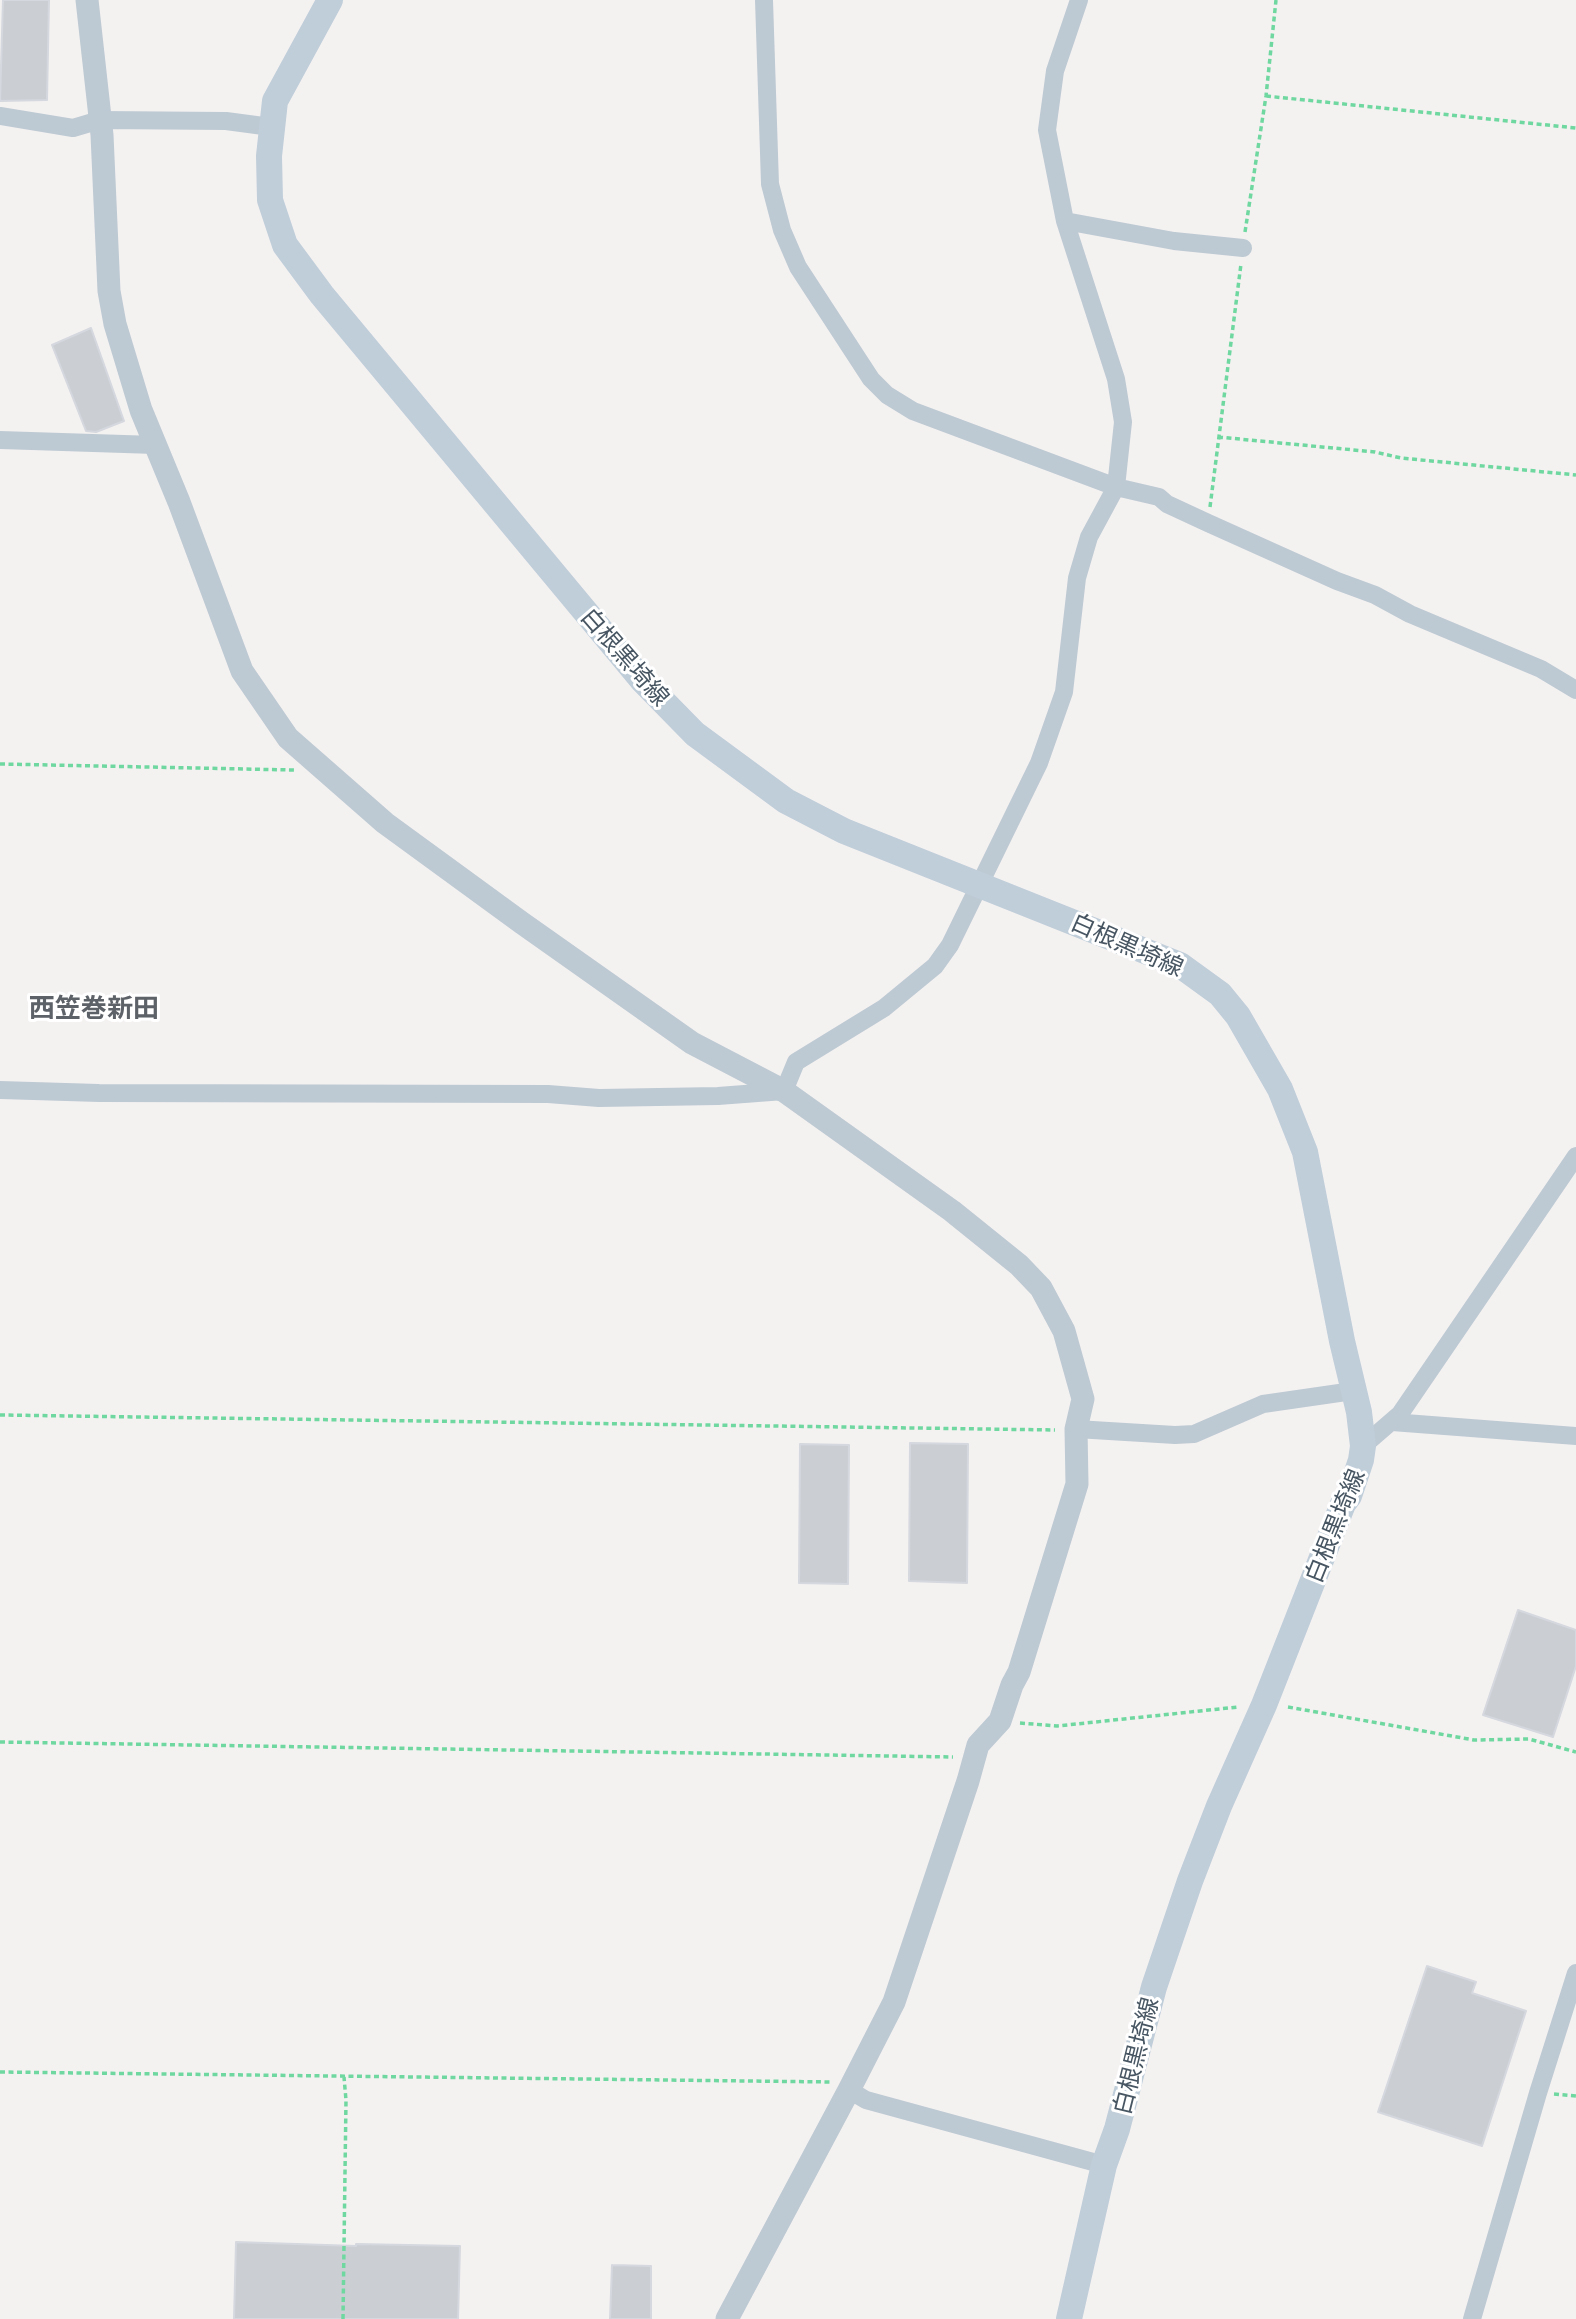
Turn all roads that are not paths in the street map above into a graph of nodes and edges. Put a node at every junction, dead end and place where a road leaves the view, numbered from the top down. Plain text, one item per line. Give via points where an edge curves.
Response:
1 (87, 0) edge
2 (330, 0) edge
3 (764, 0) edge
4 (1079, 0) edge
5 (0, 116) edge
6 (100, 120) junction
7 (271, 127) junction
8 (1065, 220) junction
9 (1243, 248) road end
10 (0, 440) edge
11 (155, 445) junction
12 (1116, 487) junction
13 (1576, 690) edge
14 (980, 886) junction
15 (0, 1090) edge
16 (783, 1091) junction
17 (1576, 1156) edge
18 (1353, 1391) junction
19 (1392, 1422) junction
20 (1076, 1429) junction
21 (1576, 1436) edge
22 (1363, 1446) junction
23 (1576, 1973) edge
24 (849, 2090) junction
25 (1104, 2165) junction
26 (727, 2319) edge
27 (1069, 2319) edge
28 (1472, 2319) edge

1 - 6 street
2 - 7 main road, 白根黒埼線 via 275,101
3 - 12 street via 769,184 798,267 871,379 913,411
4 - 8 street via 1055,71 1047,130
5 - 6 street via 73,128
6 - 7 street via 226,121
6 - 11 street via 109,291 137,398
7 - 14 main road, 白根黒埼線 via 270,200 285,245 643,681 695,734 786,801 844,831
8 - 9 street via 1174,241
8 - 12 street via 1116,379 1123,422
10 - 11 street
11 - 16 street via 242,671 288,738 385,823 533,932 692,1043
12 - 13 street via 1159,498 1541,669
12 - 14 street via 1089,537 1077,578 1064,692 1039,763
14 - 16 street via 935,966 884,1008 796,1062
14 - 18 main road, 白根黒埼線 via 1180,965 1220,994 1238,1016 1280,1089 1306,1152
15 - 16 street via 599,1098
16 - 20 street via 953,1211 1041,1288 1064,1331 1083,1399
17 - 19 street
18 - 20 street via 1263,1404 1194,1434
18 - 22 main road, 白根黒埼線
19 - 21 street
19 - 22 street
20 - 24 street via 1077,1484 1020,1672 1000,1721 978,1745 894,2002
22 - 25 main road, 白根黒埼線 via 1349,1496 1190,1881 1154,1987
23 - 28 street
24 - 25 street via 866,2100
24 - 26 street
25 - 27 main road, 白根黒埼線

